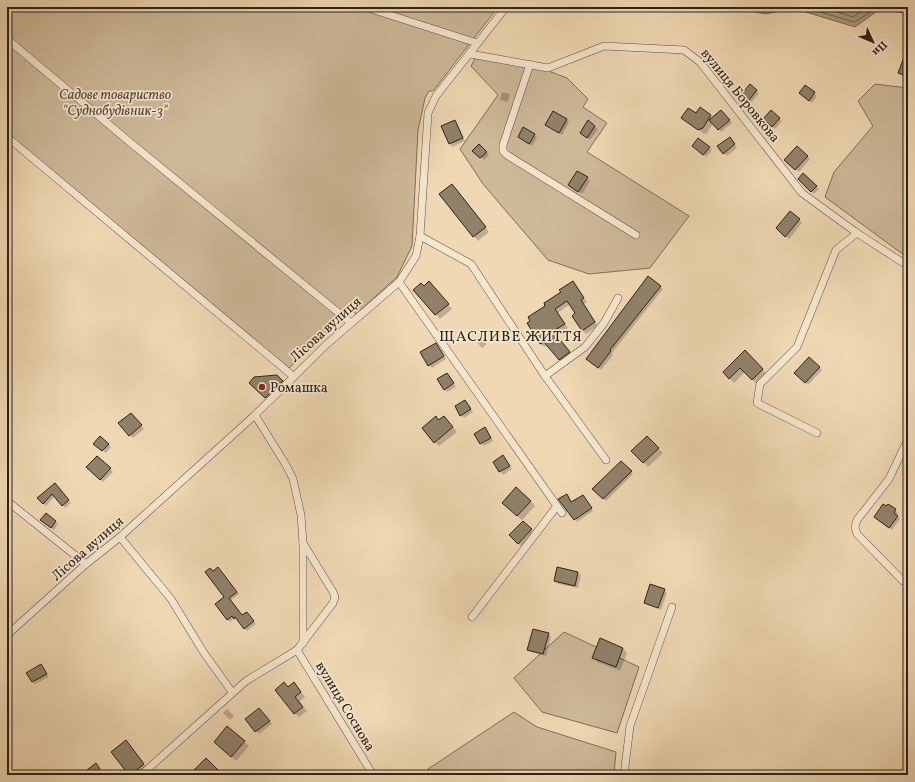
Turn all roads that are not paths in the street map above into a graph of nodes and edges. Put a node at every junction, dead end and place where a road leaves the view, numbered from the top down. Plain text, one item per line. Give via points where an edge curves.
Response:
1 (365, 7) edge
2 (506, 7) edge
3 (7, 39) edge
4 (477, 43) junction
5 (470, 54) junction
6 (530, 64) junction
7 (7, 137) edge
8 (857, 233) junction
9 (636, 235) dead end
10 (420, 236) junction
11 (908, 266) edge
12 (399, 282) junction
13 (618, 298) dead end
14 (351, 323) junction
15 (293, 376) junction
16 (545, 376) junction
17 (255, 415) junction
18 (817, 433) dead end
19 (908, 439) edge
20 (606, 460) dead end
21 (7, 500) edge
22 (556, 506) junction
23 (562, 513) dead end
24 (120, 537) junction
25 (303, 543) junction
26 (86, 564) junction
27 (908, 583) edge
28 (672, 607) dead end
29 (472, 617) dead end
30 (7, 635) edge
31 (303, 644) junction
32 (298, 650) junction
33 (232, 692) junction
34 (141, 775) edge
35 (373, 775) edge
36 (624, 775) edge

1 - 4 street
2 - 4 street, Лісова вулиця
3 - 14 street
4 - 5 street, Лісова вулиця
5 - 6 street, вулиця Боровкова
5 - 10 street, Лісова вулиця via 436,96 428,113
6 - 8 street, вулиця Боровкова via 548,68 604,46 684,50 700,62 802,193
6 - 9 street via 503,151 507,156
7 - 15 street
8 - 11 street, вулиця Боровкова
8 - 18 street via 836,250 797,347 760,384 757,402
10 - 12 street, Лісова вулиця via 416,256
10 - 16 street via 471,264
12 - 14 street, Лісова вулиця
12 - 22 street
13 - 16 street via 604,323 585,347
14 - 15 street, Лісова вулиця
15 - 17 street, Лісова вулиця
16 - 20 street
17 - 24 street, Лісова вулиця
17 - 25 street via 293,479 301,515
19 - 27 street via 889,479 857,520 855,528 857,534 903,582
21 - 26 street
22 - 23 street
22 - 29 street
24 - 26 street, Лісова вулиця
24 - 33 street via 171,599 204,653
25 - 31 street
25 - 31 street via 330,585 334,597 334,603
26 - 30 street, Лісова вулиця
28 - 36 street via 630,726
31 - 32 street
32 - 33 street via 265,668
32 - 35 street, вулиця Соснова
33 - 34 street

